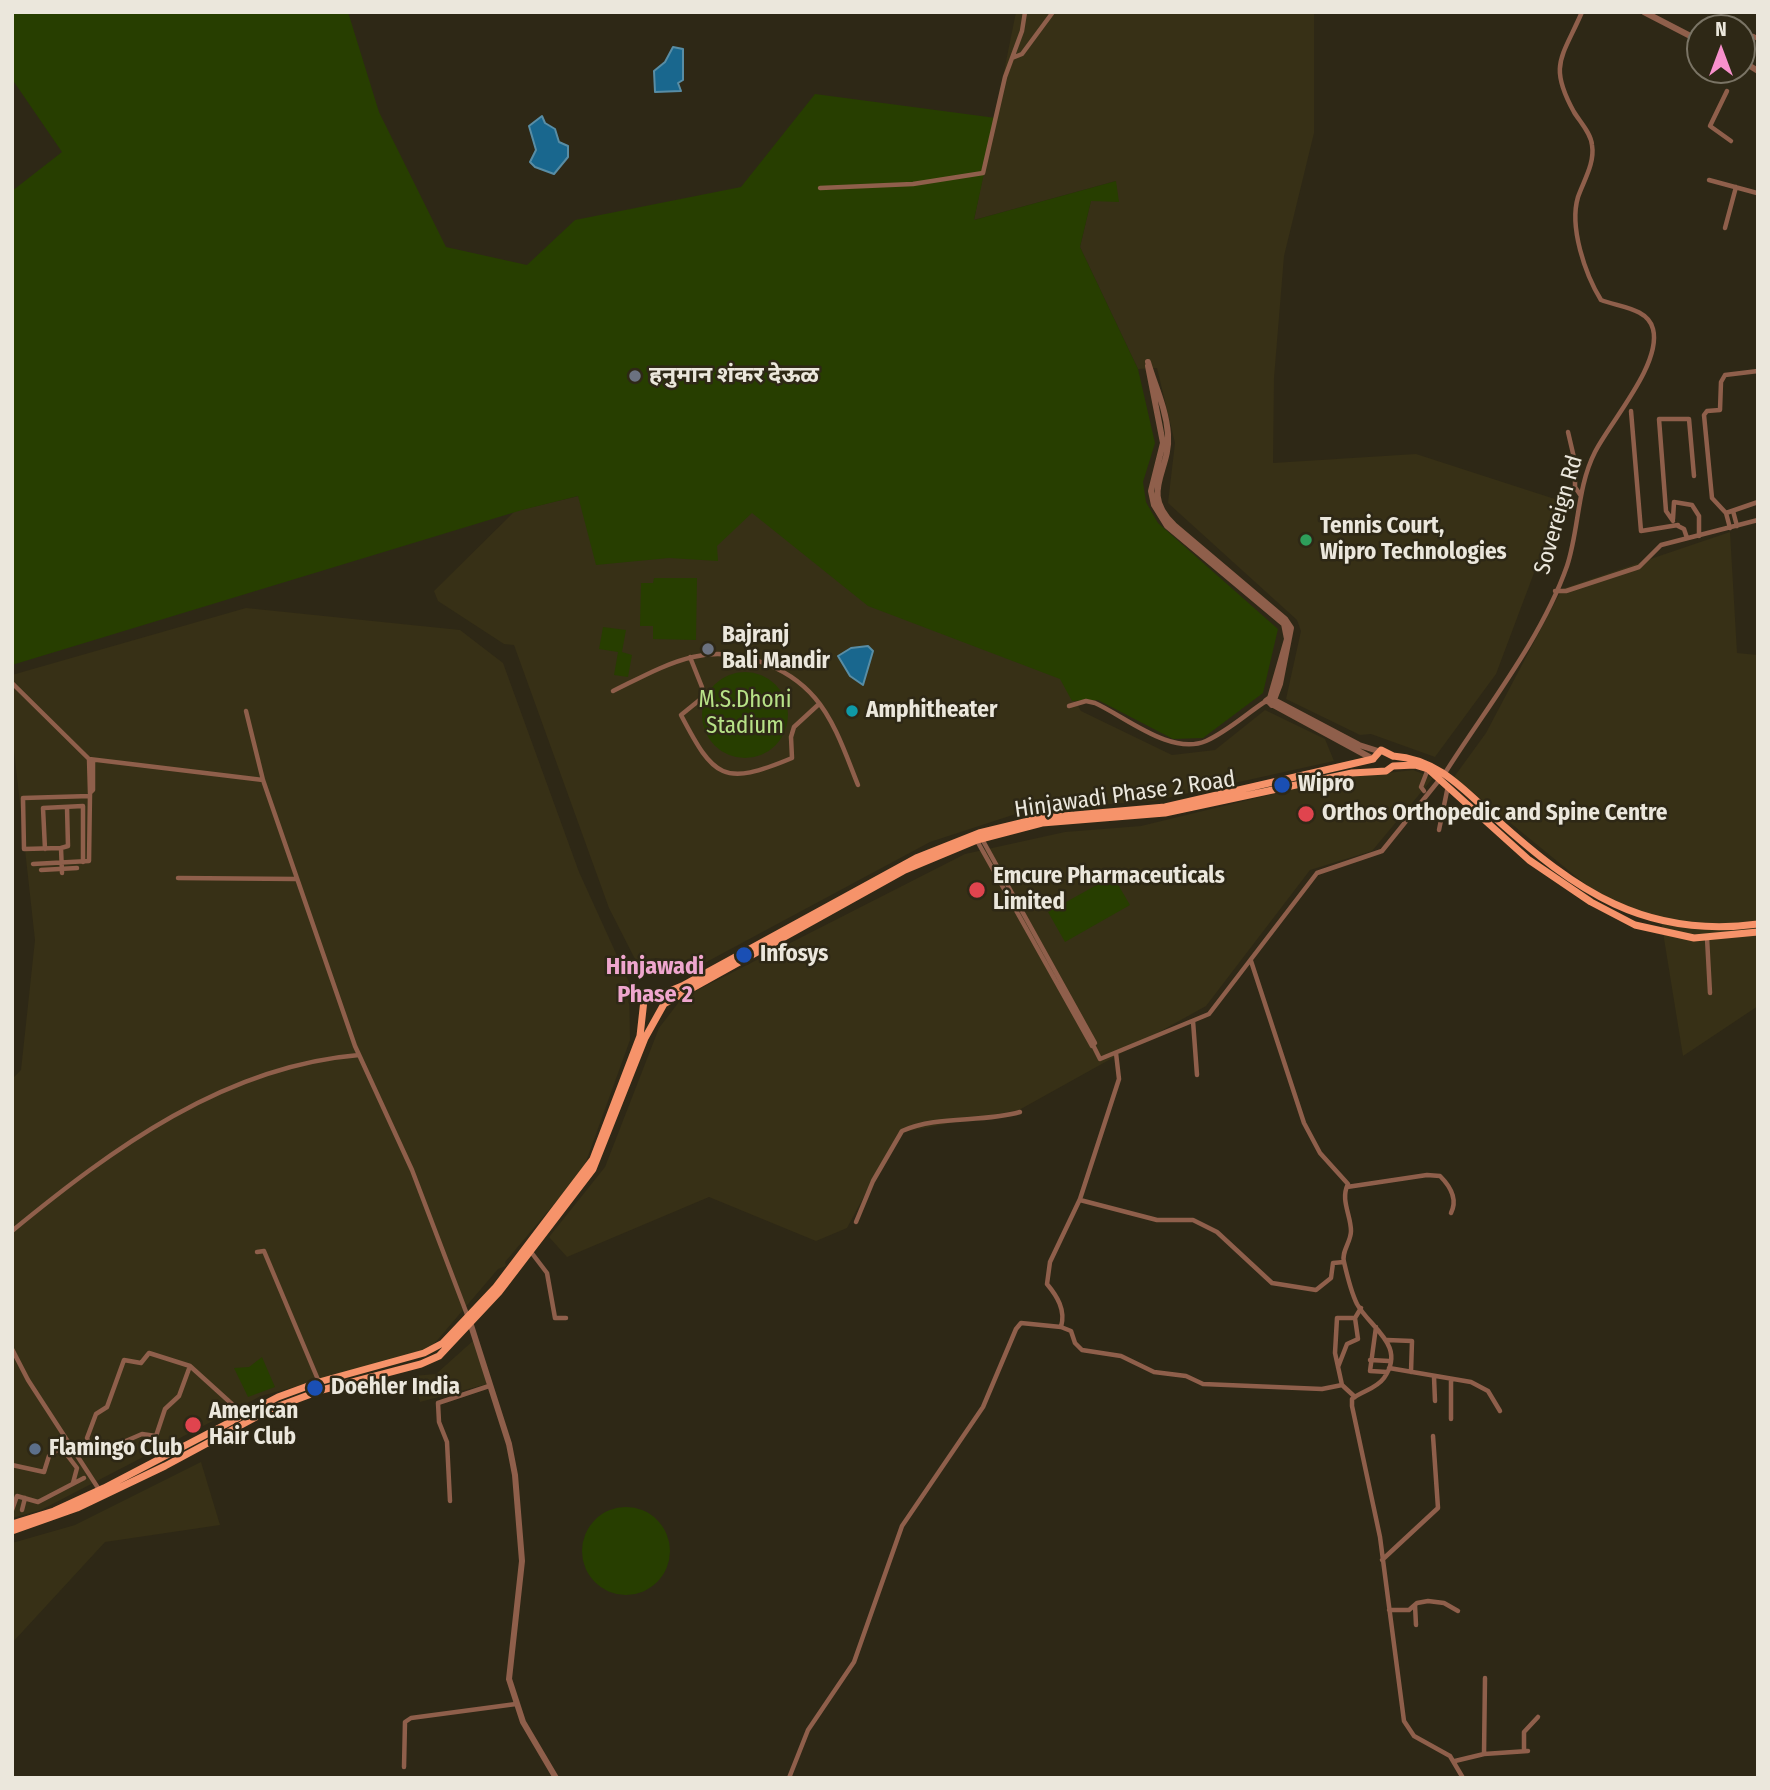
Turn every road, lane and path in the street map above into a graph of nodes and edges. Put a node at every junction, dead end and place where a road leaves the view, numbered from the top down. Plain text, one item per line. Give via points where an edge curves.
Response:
1 (1026, 12) edge
2 (1053, 12) edge
3 (1582, 12) edge
4 (1644, 12) edge
5 (1655, 15) edge
6 (1022, 32) junction
7 (1686, 33) edge
8 (1035, 35) junction
9 (1012, 58) junction
10 (1727, 91) dead end
11 (1731, 141) dead end
12 (1709, 180) dead end
13 (1736, 187) junction
14 (820, 188) dead end
15 (1756, 193) edge
16 (1726, 228) dead end
17 (1148, 363) dead end
18 (1758, 371) edge
19 (1631, 411) dead end
20 (1568, 432) dead end
21 (1695, 476) dead end
22 (1582, 497) junction
23 (1758, 502) edge
24 (1733, 511) junction
25 (1726, 513) junction
26 (1758, 520) edge
27 (1674, 521) junction
28 (1678, 526) junction
29 (1737, 526) junction
30 (1730, 528) junction
31 (1699, 536) junction
32 (1687, 538) junction
33 (1555, 591) junction
34 (690, 657) junction
35 (12, 682) edge
36 (613, 691) dead end
37 (1271, 701) junction
38 (819, 704) junction
39 (1069, 706) dead end
40 (246, 711) dead end
41 (1354, 748) junction
42 (1378, 751) junction
43 (1393, 756) junction
44 (91, 759) junction
45 (1373, 759) junction
46 (1350, 765) junction
47 (1393, 766) junction
48 (1428, 769) junction
49 (1378, 770) junction
50 (1443, 775) junction
51 (263, 780) junction
52 (858, 785) dead end
53 (1448, 786) junction
54 (1424, 791) dead end
55 (90, 795) junction
56 (49, 796) junction
57 (49, 807) junction
58 (66, 807) junction
59 (1439, 830) dead end
60 (83, 834) junction
61 (90, 834) junction
62 (978, 837) junction
63 (61, 848) junction
64 (45, 849) junction
65 (83, 862) junction
66 (33, 864) dead end
67 (62, 868) junction
68 (77, 868) dead end
69 (178, 878) dead end
70 (296, 879) junction
71 (1758, 924) edge
72 (1758, 932) edge
73 (1707, 938) junction
74 (1251, 961) junction
75 (1059, 974) junction
76 (1052, 977) junction
77 (1710, 993) dead end
78 (660, 995) junction
79 (664, 1004) junction
80 (645, 1008) junction
81 (659, 1012) junction
82 (1192, 1021) junction
83 (1093, 1045) junction
84 (1116, 1053) junction
85 (359, 1055) junction
86 (1197, 1075) dead end
87 (1020, 1112) dead end
88 (589, 1172) junction
89 (1346, 1187) junction
90 (1080, 1200) junction
91 (1451, 1213) dead end
92 (856, 1222) dead end
93 (12, 1231) edge
94 (257, 1252) dead end
95 (530, 1252) junction
96 (1344, 1262) junction
97 (1361, 1308) junction
98 (566, 1318) dead end
99 (1355, 1318) junction
100 (470, 1321) junction
101 (1061, 1327) junction
102 (1376, 1327) junction
103 (1387, 1340) junction
104 (12, 1349) edge
105 (1370, 1360) junction
106 (1389, 1360) junction
107 (190, 1366) junction
108 (1338, 1367) junction
109 (1388, 1370) junction
110 (1411, 1372) junction
111 (1434, 1377) junction
112 (1451, 1379) junction
113 (1342, 1385) junction
114 (320, 1386) junction
115 (489, 1386) junction
116 (1355, 1397) junction
117 (1436, 1401) dead end
118 (1500, 1411) dead end
119 (243, 1414) junction
120 (1451, 1419) dead end
121 (1433, 1436) dead end
122 (69, 1443) junction
123 (89, 1446) junction
124 (61, 1447) junction
125 (77, 1454) junction
126 (12, 1465) edge
127 (77, 1468) junction
128 (73, 1484) junction
129 (102, 1493) junction
130 (25, 1498) junction
131 (450, 1501) dead end
132 (12, 1510) edge
133 (22, 1510) dead end
134 (12, 1524) edge
135 (12, 1531) edge
136 (1381, 1560) junction
137 (1415, 1604) junction
138 (1389, 1610) junction
139 (1458, 1611) dead end
140 (1416, 1625) dead end
141 (1485, 1678) dead end
142 (516, 1704) junction
143 (1538, 1717) dead end
144 (1484, 1754) junction
145 (1455, 1761) junction
146 (404, 1767) dead end
147 (556, 1778) edge
148 (789, 1778) edge
149 (1463, 1778) edge

1 - 6 street
2 - 8 street
3 - 22 street, Sovereign Rd via 1557,75 1593,147 1577,199 1576,225 1601,300 1642,312 1654,332 1650,361 1594,453
4 - 5 street
5 - 7 street
6 - 8 street
6 - 9 street
8 - 9 street via 1022,54
9 - 14 street via 983,173 913,184
10 - 11 street via 1710,126
12 - 13 street
13 - 15 street
13 - 16 street
17 - 37 street via 1164,443 1152,485 1157,511 1167,526 1281,622 1287,632
18 - 25 street via 1725,375 1720,410 1704,414 1712,498
19 - 28 street via 1641,531
20 - 22 street via 1575,487
21 - 27 street via 1689,419 1659,419 1666,511
22 - 33 street, Sovereign Rd via 1567,566
23 - 24 street
24 - 25 street
24 - 29 street
25 - 30 street
26 - 29 street
27 - 28 street
27 - 31 street via 1673,505 1682,501 1696,508
28 - 32 street
29 - 30 street
30 - 31 street
31 - 32 street
32 - 33 street via 1661,545 1639,567
33 - 50 street, Sovereign Rd via 1510,677
34 - 36 street
34 - 38 street via 735,655 764,663 788,676
34 - 38 street via 702,698 681,715 709,765 724,771 741,776 792,758 794,727
35 - 44 street
37 - 39 street via 1212,738 1195,743 1167,740 1095,703
37 - 41 street
37 - 42 street
38 - 52 street
40 - 51 street
41 - 45 street
41 - 46 street via 1356,755
42 - 43 main road
42 - 45 main road
43 - 47 main road
43 - 50 main road via 1419,760
44 - 51 street
44 - 55 street
45 - 46 main road, Hinjawadi Phase 2 Road
45 - 49 main road
46 - 62 main road, Hinjawadi Phase 2 Road via 1164,807 1033,819
47 - 48 main road
47 - 49 main road
48 - 50 main road
48 - 54 street via 1421,787
49 - 62 main road, Hinjawadi Phase 2 Road via 1166,813 1042,823
50 - 53 main road
50 - 71 main road via 1526,846 1620,908 1691,927
50 - 74 street, Sovereign Rd via 1382,851 1317,873
51 - 70 street
53 - 59 street
53 - 73 main road via 1530,860 1612,915 1664,933
55 - 56 street
55 - 61 street
56 - 57 street
56 - 64 street via 23,799 23,849
57 - 58 street
57 - 64 street via 43,809
58 - 60 street via 83,807
58 - 63 street via 68,846
60 - 61 street
60 - 65 street
61 - 65 street via 90,859
62 - 75 street
62 - 76 street
62 - 78 main road, Hinjawadi Phase 2 Road via 902,865
62 - 79 main road, Hinjawadi Phase 2 Road via 905,870
63 - 64 street
63 - 67 street
65 - 67 street
66 - 67 street
67 - 68 street
69 - 70 street
70 - 85 street
72 - 73 main road
73 - 77 street
74 - 82 street, Sovereign Rd via 1209,1014
74 - 89 street via 1304,1123
75 - 76 street
75 - 83 street
76 - 83 street
78 - 79 main road
78 - 80 main road via 647,996
79 - 81 main road
80 - 81 main road
80 - 88 main road via 640,1036
81 - 88 main road via 603,1151
82 - 84 street, Sovereign Rd
82 - 86 street
83 - 84 street via 1100,1059
84 - 90 street via 1119,1079
85 - 93 street via 262,1074 179,1113 89,1170
85 - 100 street via 412,1170
87 - 92 street via 902,1130
88 - 95 main road
88 - 100 main road
89 - 91 street via 1440,1176 1452,1192
89 - 96 street via 1351,1231
90 - 96 street via 1157,1220 1193,1220 1217,1232 1249,1264 1281,1286 1316,1290 1331,1278 1333,1263
90 - 101 street via 1050,1262 1046,1284 1057,1296
94 - 114 street via 264,1251
95 - 98 street via 547,1273 555,1318
95 - 100 main road
96 - 97 street
97 - 99 street
97 - 102 street
99 - 108 street via 1358,1339 1347,1344
99 - 108 street via 1338,1318
100 - 114 main road via 448,1349 430,1361
100 - 115 street
101 - 113 street via 1070,1331 1082,1350 1121,1356 1154,1372 1186,1376 1203,1384 1322,1389
101 - 148 street via 1021,1323 1016,1329 983,1407 902,1526 854,1662 808,1730
102 - 103 street
102 - 105 street
103 - 106 street
103 - 110 street via 1412,1342
104 - 122 street
105 - 106 street
105 - 109 street via 1370,1371
106 - 109 street
107 - 119 street
107 - 123 street via 179,1396 165,1409 156,1436 142,1434 105,1450
107 - 123 street via 149,1353 141,1363 125,1359 107,1407 96,1414 87,1438
108 - 113 street
109 - 110 street
109 - 116 street via 1377,1386
110 - 111 street
111 - 112 street
111 - 117 street
112 - 118 street via 1488,1391
112 - 120 street
113 - 116 street
114 - 119 main road
114 - 129 main road
115 - 131 street via 438,1404 447,1442
115 - 142 street via 509,1444 521,1535 518,1609 509,1666
116 - 136 street via 1352,1406
119 - 129 main road
121 - 136 street via 1438,1508
122 - 124 street
122 - 125 street
123 - 125 street
124 - 126 street via 49,1456 44,1472
124 - 127 street
125 - 129 street
127 - 128 street
127 - 128 street via 84,1479
128 - 130 street via 38,1502
129 - 134 main road
129 - 135 main road via 65,1513
130 - 132 street via 17,1496
130 - 133 street
136 - 138 street
137 - 138 street via 1409,1609
137 - 139 street via 1438,1601
137 - 140 street
138 - 145 street via 1407,1728
141 - 144 street
142 - 146 street via 405,1721
142 - 147 street
143 - 144 street via 1524,1732 1526,1751
144 - 145 street
145 - 149 street

